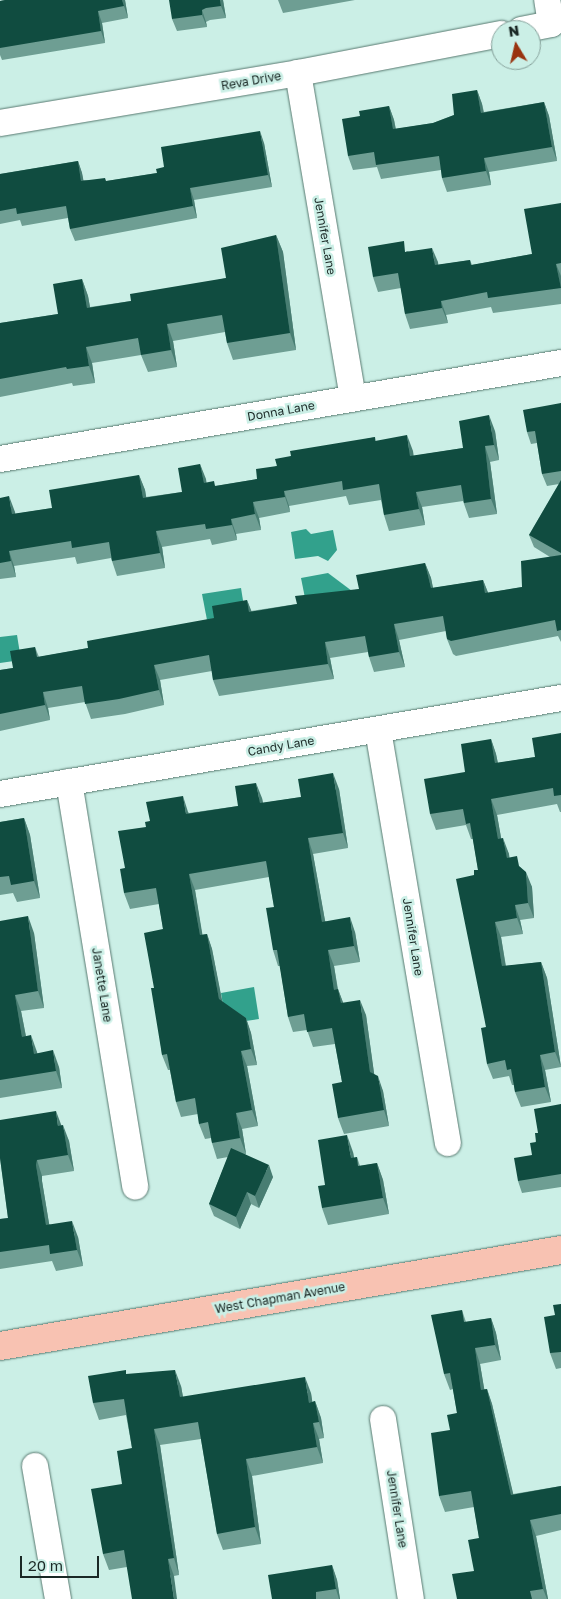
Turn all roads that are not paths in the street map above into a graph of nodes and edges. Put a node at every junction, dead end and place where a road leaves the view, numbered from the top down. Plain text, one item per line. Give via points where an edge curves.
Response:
1 (549, 12) edge
2 (537, 20) edge
3 (491, 36) edge
4 (298, 73) junction
5 (0, 123) edge
6 (561, 362) edge
7 (353, 398) junction
8 (0, 459) edge
9 (561, 698) edge
10 (378, 730) junction
11 (69, 782) junction
12 (0, 794) edge
13 (448, 1143) dead end
14 (135, 1187) dead end
15 (561, 1250) edge
16 (0, 1346) edge
17 (383, 1419) dead end
18 (35, 1466) dead end
19 (58, 1599) edge
20 (411, 1599) edge

1 - 2 street
3 - 4 street, Reva Drive
4 - 5 street, Reva Drive
4 - 7 street, Jennifer Lane
6 - 7 street, Donna Lane
7 - 8 street, Donna Lane
9 - 10 street, Candy Lane
10 - 11 street, Candy Lane
10 - 13 street, Jennifer Lane
11 - 12 street, Candy Lane
11 - 14 street, Janette Lane
15 - 16 main road, West Chapman Avenue
17 - 20 street, Jennifer Lane
18 - 19 street

